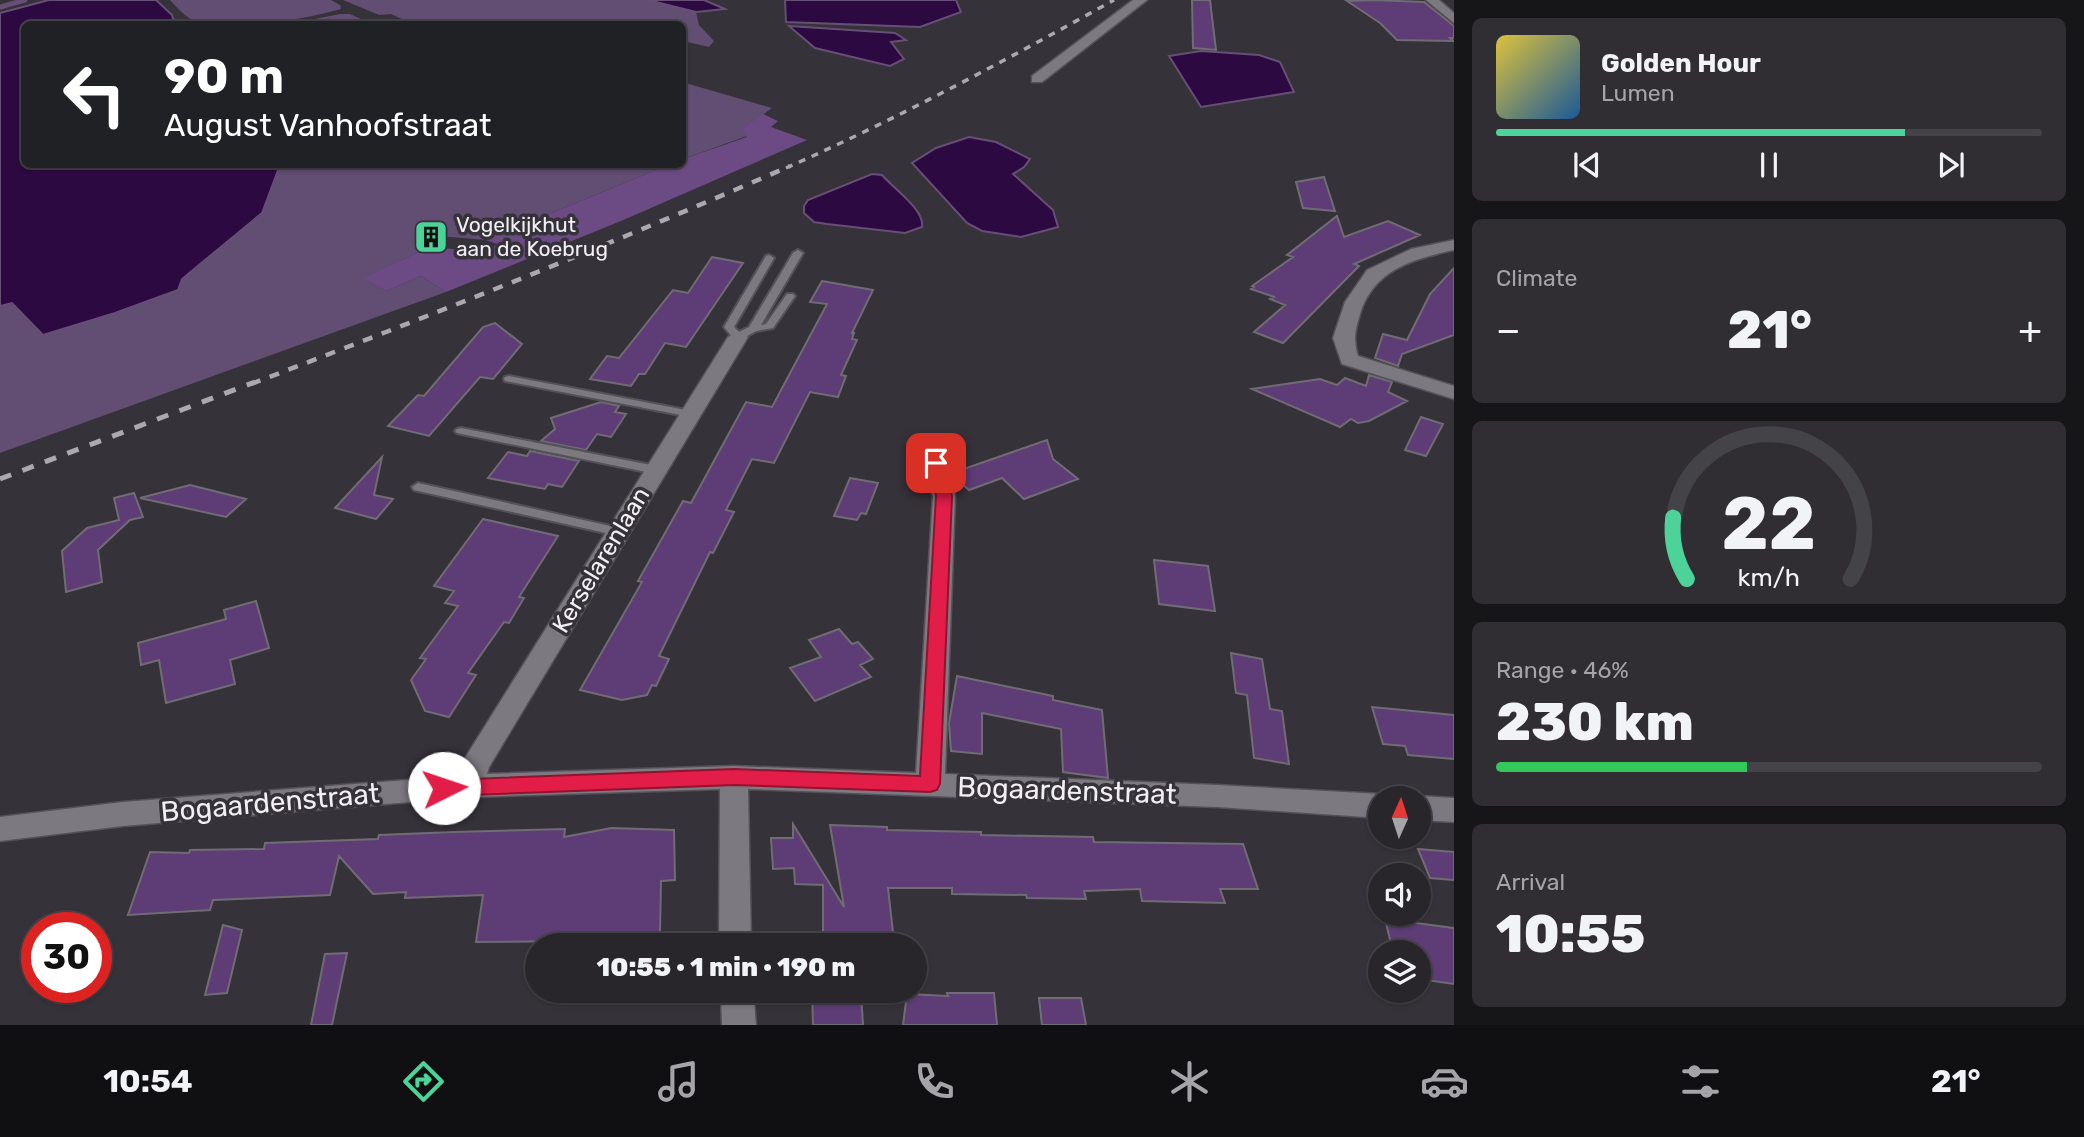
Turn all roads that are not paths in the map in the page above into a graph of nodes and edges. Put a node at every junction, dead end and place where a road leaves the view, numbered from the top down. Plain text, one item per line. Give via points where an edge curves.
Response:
1 (1141, 0) edge
2 (1432, 0) edge
3 (1454, 19) edge
4 (1037, 79) dead end
5 (1454, 245) edge
6 (798, 253) dead end
7 (769, 258) dead end
8 (790, 296) dead end
9 (746, 333) junction
10 (509, 379) dead end
11 (1454, 393) edge
12 (691, 414) junction
13 (461, 431) dead end
14 (936, 463) dead end
15 (656, 470) junction
16 (418, 487) dead end
17 (619, 532) junction
18 (734, 777) junction
19 (930, 784) junction
20 (471, 786) junction
21 (1368, 805) edge
22 (1432, 809) edge
23 (1454, 810) edge
24 (0, 829) edge
25 (734, 933) edge
26 (738, 1003) edge
27 (740, 1025) edge

1 - 4 street
2 - 3 street
5 - 11 street via 1417,253 1373,274 1354,302 1343,338 1349,360
6 - 9 lane
7 - 9 lane via 729,327
8 - 9 lane via 769,326
9 - 12 street, Kerselarenlaan
10 - 12 lane
12 - 15 street, Kerselarenlaan
13 - 15 lane
14 - 19 street via 944,496
15 - 17 street, Kerselarenlaan
16 - 17 lane
17 - 20 street, Kerselarenlaan via 475,766
18 - 19 street, Bogaardenstraat
18 - 20 street, Bogaardenstraat
18 - 25 street
19 - 21 street, Bogaardenstraat
20 - 24 street, Bogaardenstraat via 123,814
22 - 23 street
26 - 27 street

